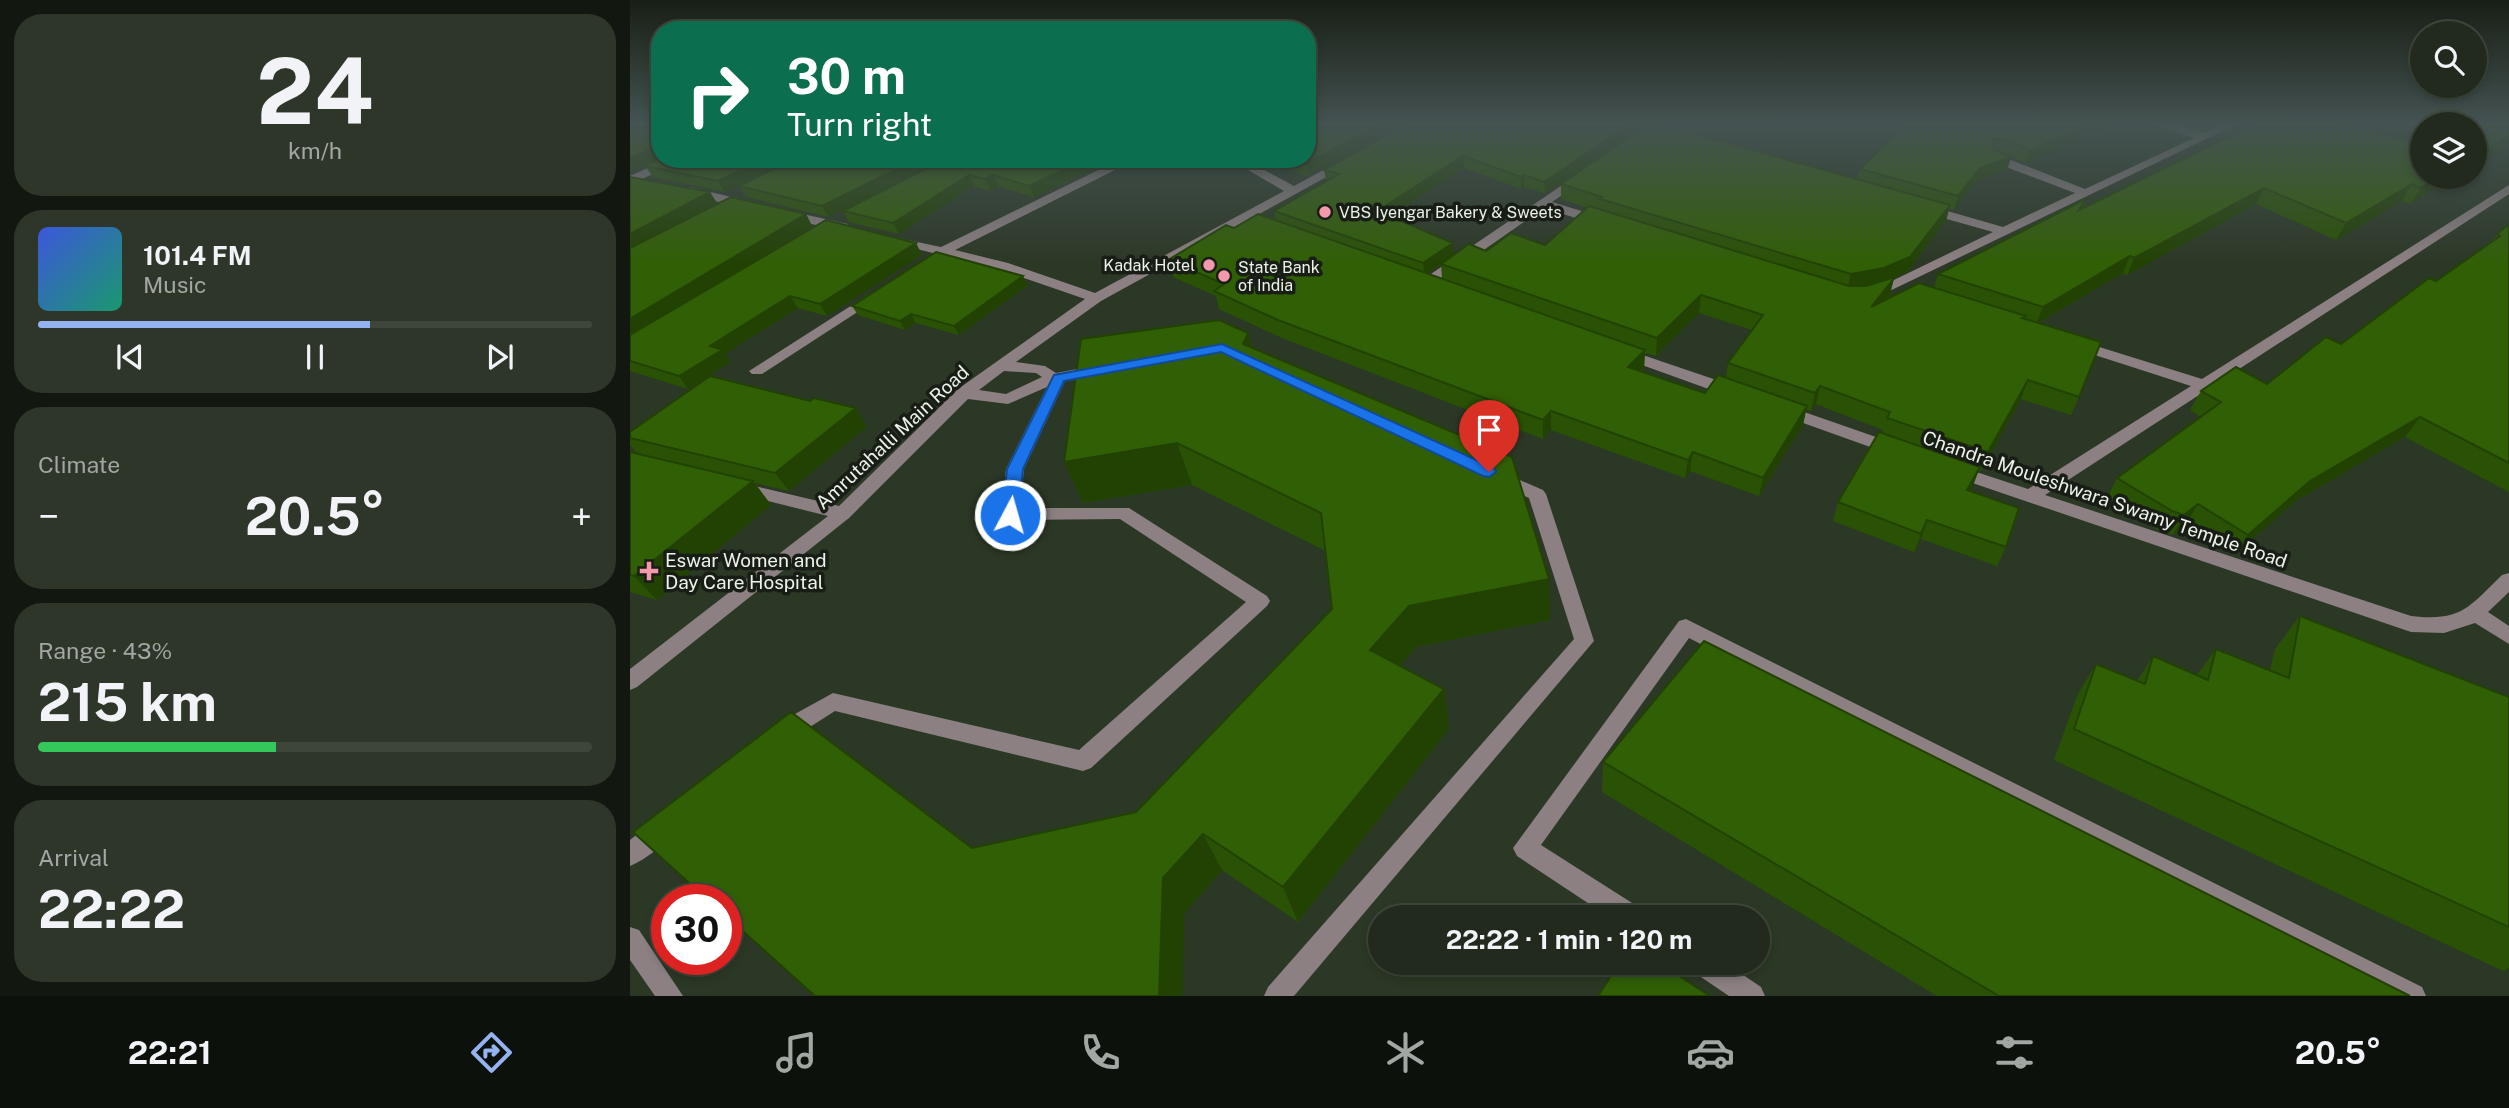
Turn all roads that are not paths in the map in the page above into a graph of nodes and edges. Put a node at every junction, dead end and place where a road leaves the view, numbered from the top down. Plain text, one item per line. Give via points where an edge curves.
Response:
1 (652, 170) edge
2 (1107, 170) edge
3 (1256, 170) edge
4 (1332, 170) edge
5 (2026, 170) edge
6 (2134, 170) edge
7 (1587, 173) edge
8 (631, 180) edge
9 (656, 184) edge
10 (751, 188) edge
11 (679, 189) edge
12 (2509, 189) edge
13 (1293, 191) junction
14 (2085, 193) junction
15 (730, 200) junction
16 (1543, 203) junction
17 (1912, 205) edge
18 (855, 212) edge
19 (712, 214) edge
20 (1243, 218) junction
21 (831, 224) junction
22 (1269, 227) edge
23 (1622, 228) edge
24 (855, 229) edge
25 (2003, 231) junction
26 (878, 235) edge
27 (808, 238) edge
28 (942, 251) junction
29 (919, 266) edge
30 (1892, 286) junction
31 (884, 288) edge
32 (1453, 292) edge
33 (1918, 294) edge
34 (1856, 297) edge
35 (1096, 298) junction
36 (2062, 339) edge
37 (1610, 348) edge
38 (1001, 366) junction
39 (1113, 368) edge
40 (757, 371) dead end
41 (1056, 378) junction
42 (2205, 385) junction
43 (964, 393) junction
44 (1911, 455) edge
45 (1937, 465) edge
46 (1487, 471) edge
47 (723, 485) edge
48 (2029, 497) junction
49 (844, 513) junction
50 (2509, 580) edge
51 (2475, 613) junction
52 (2509, 636) edge
53 (630, 681) edge
54 (762, 747) edge
55 (681, 814) edge
56 (630, 855) edge
57 (1613, 905) edge
58 (630, 939) edge
59 (1720, 975) edge
60 (670, 996) edge
61 (1277, 996) edge
62 (1752, 996) edge
63 (2413, 996) edge

1 - 8 street
2 - 28 street
3 - 13 street
4 - 13 street, Amrutahalli Main Road
5 - 14 street
6 - 14 street
7 - 16 street
8 - 9 street
10 - 15 street
11 - 15 street
12 - 42 street
13 - 20 street, Amrutahalli Main Road
14 - 25 street
15 - 19 street
15 - 21 street
16 - 23 street
16 - 32 street via 1421,281
17 - 25 street
18 - 21 street
20 - 22 street
20 - 35 street, Amrutahalli Main Road
21 - 24 street
21 - 27 street
25 - 30 street
26 - 28 street
28 - 29 street
28 - 35 street
30 - 33 street
30 - 34 street
31 - 40 street
35 - 38 street, Amrutahalli Main Road
36 - 42 street
37 - 44 street, Chandra Mouleshwara Swamy Temple Road
38 - 41 street via 1040,369
38 - 43 street, Amrutahalli Main Road
39 - 41 street
41 - 43 street via 1008,399
41 - 54 street via 1015,469 1010,515 1123,513 1260,601 1083,761 833,702
42 - 48 street
43 - 49 street, Amrutahalli Main Road
45 - 48 street, Chandra Mouleshwara Swamy Temple Road
46 - 61 street via 1537,494 1584,641
47 - 49 street
48 - 51 street, Chandra Mouleshwara Swamy Temple Road via 2394,619 2441,627
49 - 53 street, Amrutahalli Main Road
50 - 51 street, Chandra Mouleshwara Swamy Temple Road
51 - 52 street
55 - 56 street
57 - 63 street via 1525,848 1686,627
58 - 60 street
59 - 62 street

